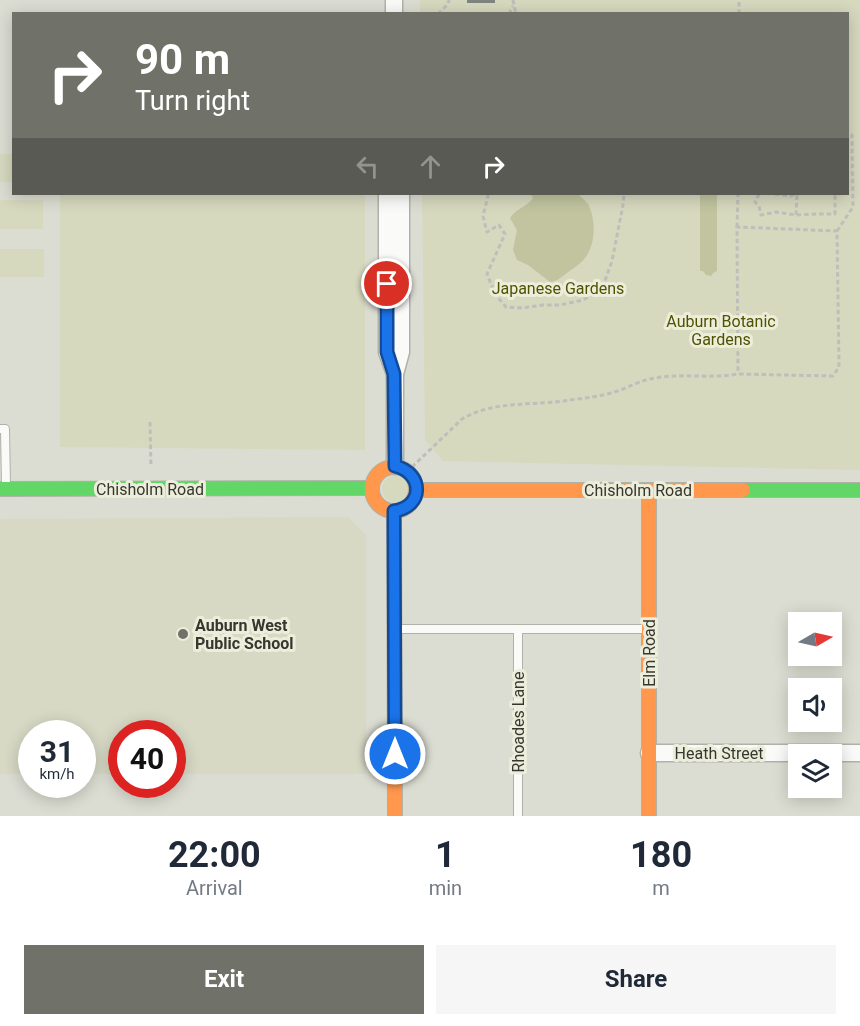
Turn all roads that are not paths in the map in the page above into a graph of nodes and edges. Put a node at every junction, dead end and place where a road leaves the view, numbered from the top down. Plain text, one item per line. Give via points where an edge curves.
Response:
1 (387, 195) edge
2 (401, 195) edge
3 (394, 374) junction
4 (0, 429) edge
5 (402, 469) junction
6 (372, 488) junction
7 (3, 489) edge
8 (417, 490) junction
9 (649, 490) junction
10 (860, 490) edge
11 (394, 511) junction
12 (394, 629) junction
13 (518, 629) junction
14 (649, 629) junction
15 (649, 753) junction
16 (860, 753) edge
17 (395, 816) edge
18 (518, 816) edge
19 (649, 816) edge

1 - 3 street via 387,352
2 - 3 street via 401,352
3 - 5 street
4 - 7 lane via 5,429
5 - 6 main road via 388,468 376,475
5 - 8 main road via 414,477
6 - 7 main road, Chisholm Road
6 - 11 main road via 376,502
8 - 9 main road, Chisholm Road
8 - 11 main road via 407,507
9 - 10 main road, Chisholm Road
9 - 14 main road, Elm Road
11 - 12 main road
12 - 13 lane
12 - 17 main road
13 - 14 lane
13 - 18 lane, Rhoades Lane
14 - 15 main road, Elm Road
15 - 16 street, Heath Street
15 - 19 main road, Elm Road

